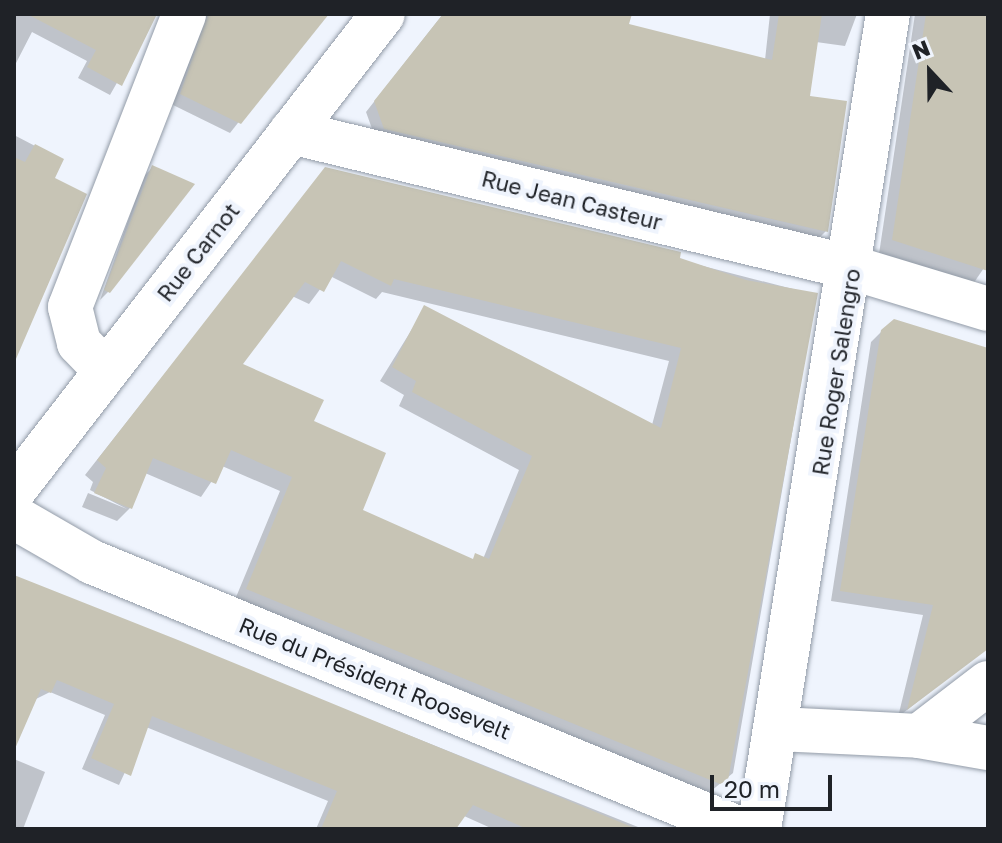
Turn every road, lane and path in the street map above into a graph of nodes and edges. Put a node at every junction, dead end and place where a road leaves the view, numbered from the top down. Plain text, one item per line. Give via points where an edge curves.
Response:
1 (184, 14) edge
2 (383, 14) edge
3 (888, 14) edge
4 (291, 132) junction
5 (853, 268) junction
6 (988, 309) edge
7 (106, 371) junction
8 (14, 490) edge
9 (14, 517) edge
10 (988, 683) edge
11 (778, 729) junction
12 (919, 736) junction
13 (988, 748) edge
14 (740, 829) edge
15 (759, 829) edge

1 - 7 street via 70,307 79,343
2 - 4 street, Rue Carnot
3 - 5 street, Rue Roger Salengro
4 - 5 street, Rue Jean Casteur
4 - 7 street, Rue Carnot
5 - 6 street, Rue Jean Casteur
5 - 11 street, Rue Roger Salengro
7 - 8 street, Rue Carnot
9 - 14 street, Rue du Président Roosevelt via 92,562
10 - 12 street
11 - 12 street
11 - 15 street, Rue Roger Salengro
12 - 13 street

